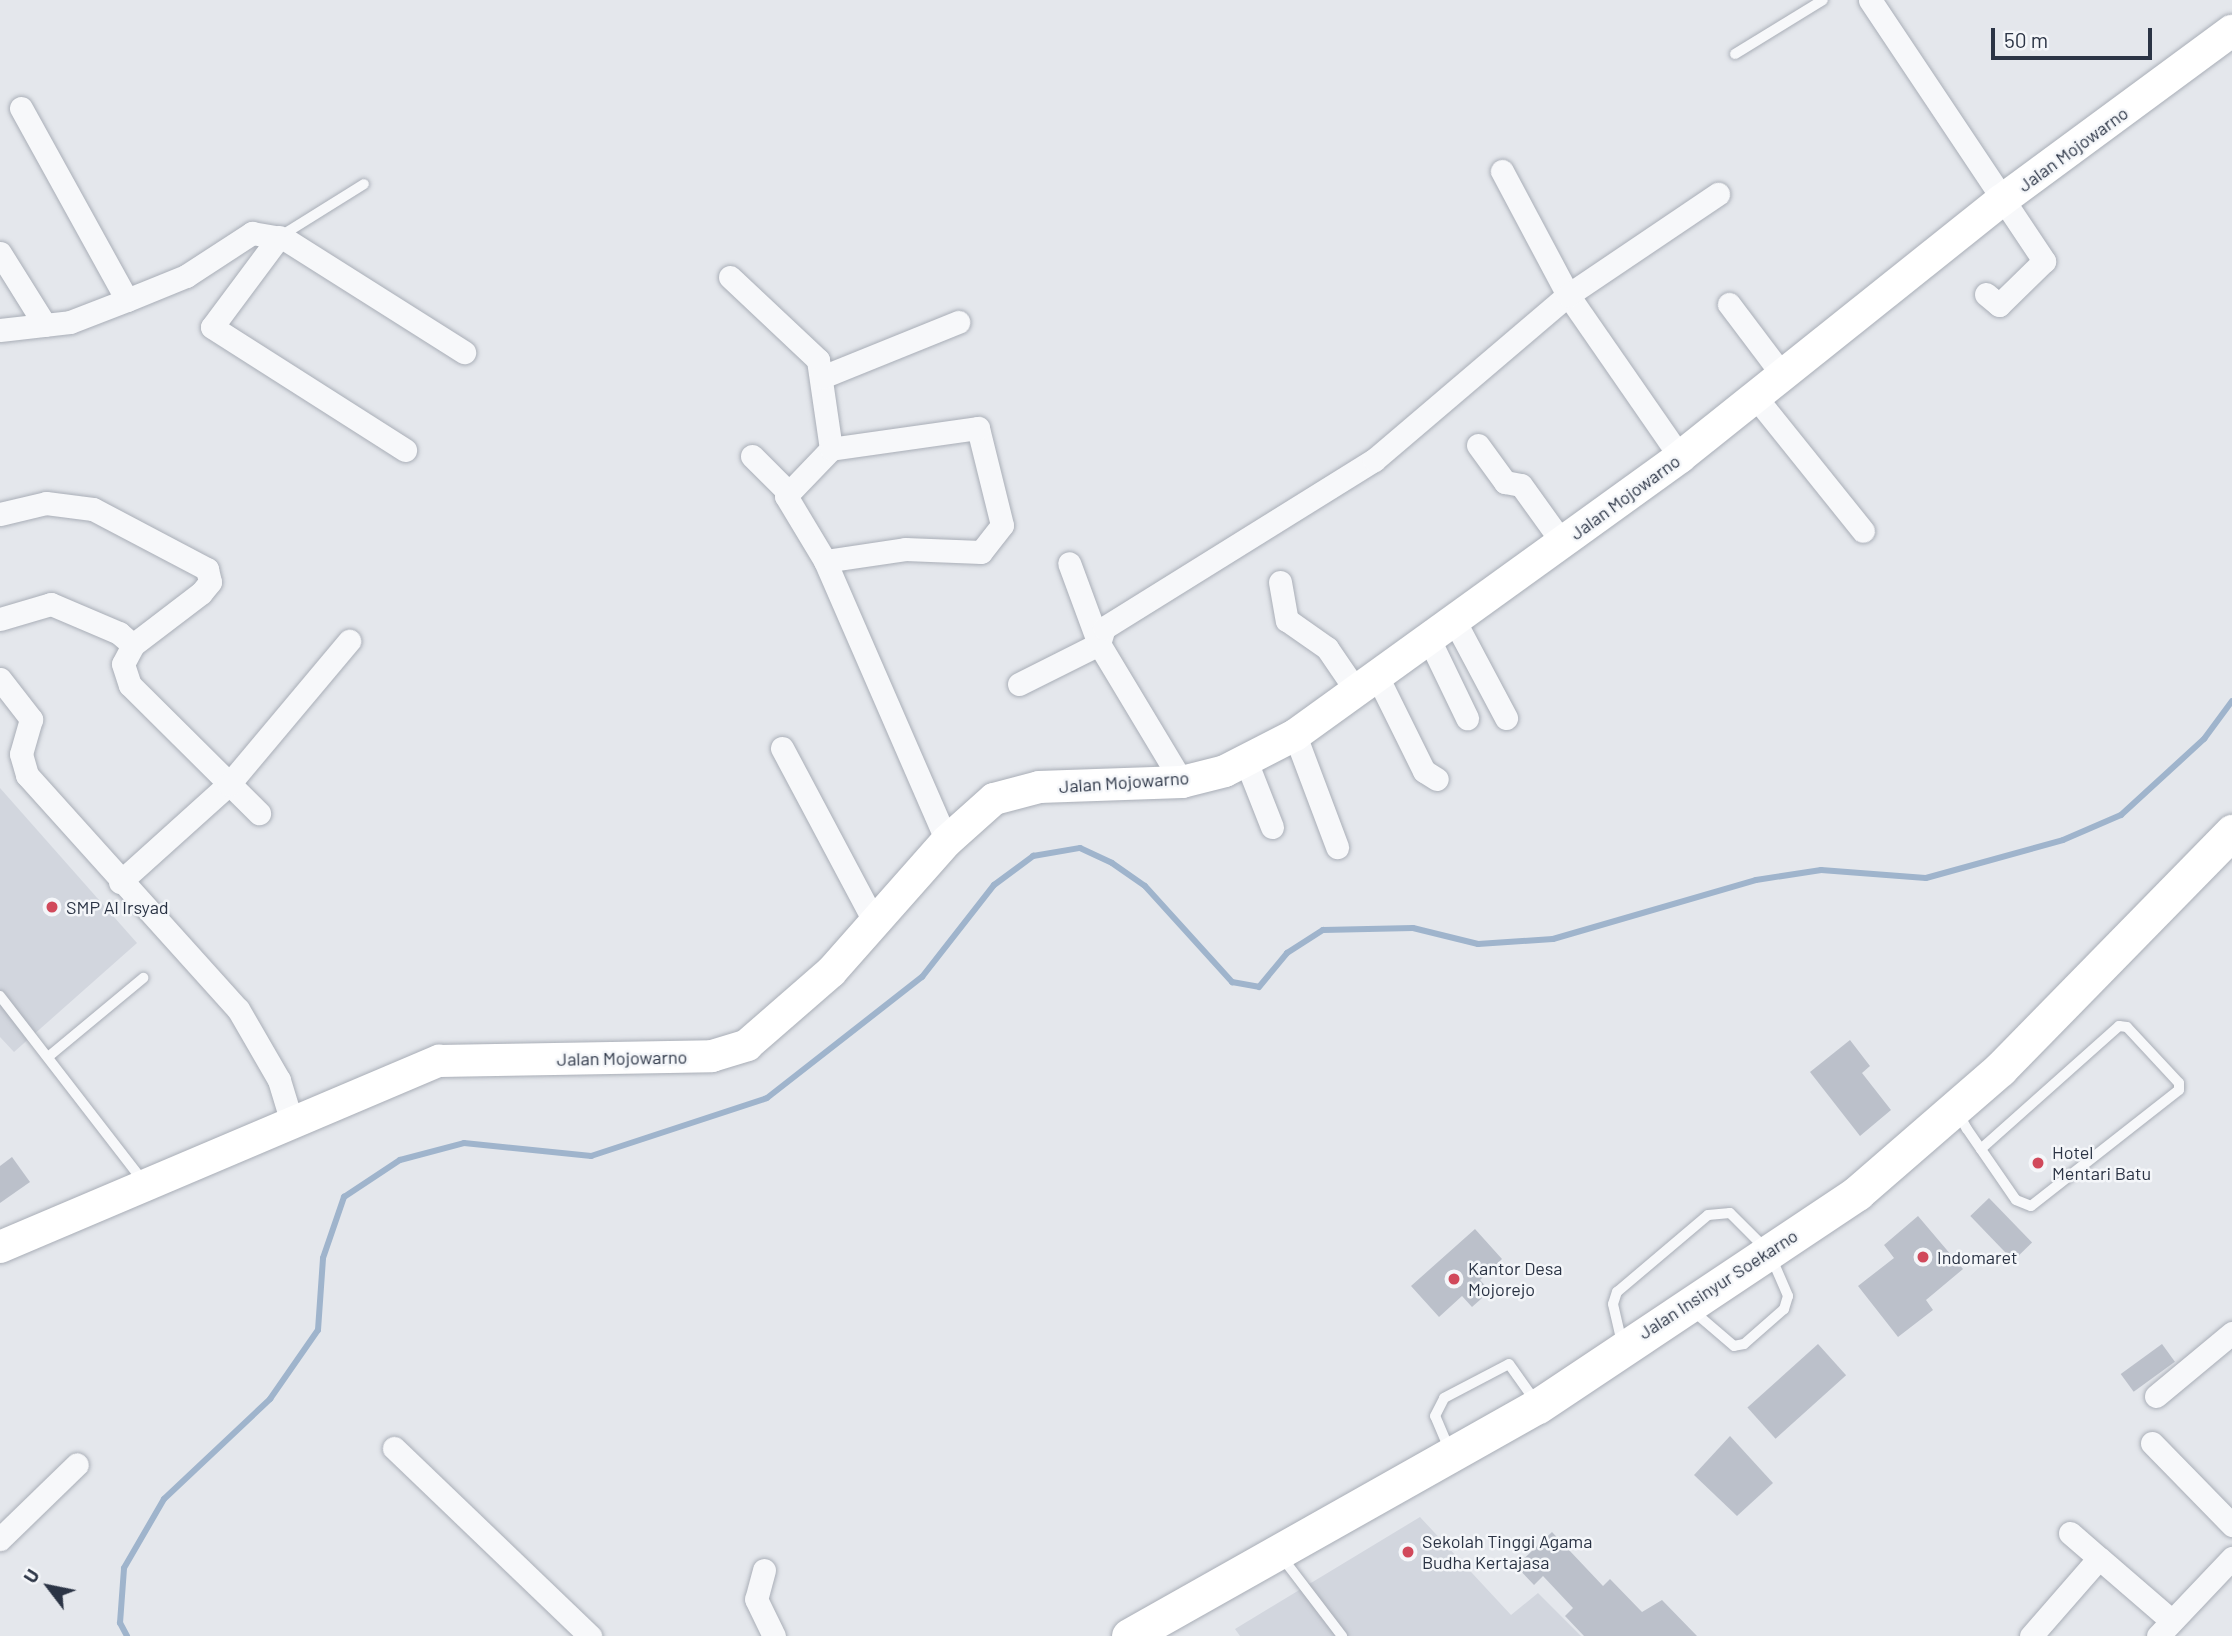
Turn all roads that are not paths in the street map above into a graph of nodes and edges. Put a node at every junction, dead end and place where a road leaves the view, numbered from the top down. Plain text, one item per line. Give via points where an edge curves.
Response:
1 (1823, 0) edge
2 (1870, 0) edge
3 (2232, 31) edge
4 (1735, 54) dead end
5 (21, 108) dead end
6 (1502, 171) dead end
7 (364, 184) dead end
8 (1718, 194) dead end
9 (2001, 201) junction
10 (279, 237) junction
11 (0, 253) edge
12 (730, 278) dead end
13 (1986, 294) dead end
14 (1568, 295) junction
15 (127, 300) junction
16 (1730, 304) dead end
17 (958, 321) dead end
18 (45, 325) junction
19 (0, 330) edge
20 (464, 352) dead end
21 (822, 377) junction
22 (1784, 377) junction
23 (1757, 399) junction
24 (1478, 445) dead end
25 (831, 449) junction
26 (405, 450) dead end
27 (752, 456) dead end
28 (1681, 457) junction
29 (786, 490) junction
30 (0, 514) edge
31 (1863, 531) dead end
32 (1562, 542) junction
33 (824, 561) junction
34 (1069, 564) dead end
35 (1280, 582) dead end
36 (0, 619) edge
37 (1454, 620) junction
38 (1429, 639) junction
39 (349, 641) dead end
40 (1099, 644) junction
41 (133, 645) junction
42 (0, 679) edge
43 (1019, 684) dead end
44 (1367, 684) junction
45 (1467, 718) dead end
46 (1506, 718) dead end
47 (1295, 735) junction
48 (782, 748) dead end
49 (1246, 761) junction
50 (1437, 779) dead end
51 (1182, 782) junction
52 (229, 784) junction
53 (258, 813) dead end
54 (1272, 827) dead end
55 (2232, 832) edge
56 (947, 841) junction
57 (1337, 847) dead end
58 (120, 881) junction
59 (876, 925) junction
60 (143, 978) dead end
61 (0, 996) edge
62 (48, 1058) junction
63 (1956, 1110) junction
64 (293, 1126) junction
65 (1981, 1149) junction
66 (143, 1181) junction
67 (0, 1247) edge
68 (1769, 1252) junction
69 (1688, 1305) junction
70 (2232, 1333) edge
71 (1623, 1346) junction
72 (2156, 1396) dead end
73 (1538, 1406) junction
74 (2152, 1443) dead end
75 (394, 1448) dead end
76 (1452, 1457) junction
77 (77, 1464) dead end
78 (2232, 1525) edge
79 (2070, 1533) dead end
80 (0, 1539) edge
81 (1280, 1554) junction
82 (2099, 1558) junction
83 (2232, 1558) edge
84 (764, 1570) dead end
85 (2165, 1629) edge
86 (590, 1636) edge
87 (774, 1636) edge
88 (1129, 1636) edge
89 (1342, 1636) edge
90 (2031, 1636) edge

1 - 4 lane
2 - 9 street
3 - 9 street, Jalan Mojowarno
5 - 15 street
6 - 14 street
7 - 10 lane
8 - 14 street
9 - 13 street via 2044,261 1998,305
9 - 22 street, Jalan Mojowarno
10 - 15 street via 244,233 187,276
10 - 20 street
10 - 26 street via 212,327
11 - 18 street
12 - 21 street via 810,349
14 - 28 street
14 - 40 street via 1374,460 1163,587 1104,628
15 - 18 street
16 - 22 street
17 - 21 street
18 - 19 street
21 - 25 street
22 - 23 street, Jalan Mojowarno
23 - 28 street, Jalan Mojowarno
23 - 31 street
24 - 32 street via 1506,482 1521,485
25 - 29 street
25 - 33 street via 978,428 1002,525 981,552 905,549
27 - 29 street
28 - 32 street, Jalan Mojowarno
29 - 33 street
30 - 41 street via 46,503 93,509 207,569 210,582 201,593
32 - 37 street, Jalan Mojowarno
33 - 56 street
34 - 40 street
35 - 44 street via 1287,620
36 - 41 street via 51,604 99,620
37 - 38 street, Jalan Mojowarno
37 - 46 street
38 - 44 street, Jalan Mojowarno
38 - 45 street
39 - 52 street
40 - 43 street
40 - 51 street
41 - 52 street via 123,664 130,685
42 - 58 street via 31,719 21,754 27,775
44 - 47 street, Jalan Mojowarno
44 - 50 street via 1424,771
47 - 49 street, Jalan Mojowarno
47 - 57 street
48 - 59 street
49 - 51 street, Jalan Mojowarno
49 - 54 street
51 - 56 street, Jalan Mojowarno via 1013,791 980,809
52 - 53 street
52 - 58 street
55 - 63 main road, Jalan Insinyur Soekarno
56 - 59 street, Jalan Mojowarno
58 - 64 street via 238,1009 279,1080
59 - 64 street, Jalan Mojowarno via 786,1014 731,1054 439,1061
60 - 62 lane
61 - 62 lane
62 - 66 lane
63 - 65 lane
63 - 68 main road, Jalan Insinyur Soekarno via 1857,1193
64 - 66 street, Jalan Mojowarno
65 - 65 lane via 2119,1026 2127,1027 2179,1083 2168,1098 2031,1206 2016,1200
66 - 67 street, Jalan Mojowarno
68 - 69 main road, Jalan Insinyur Soekarno
68 - 69 lane via 1787,1296 1784,1309 1744,1344 1734,1346
68 - 71 lane via 1730,1213 1708,1215 1617,1292 1612,1304
69 - 71 main road, Jalan Insinyur Soekarno
70 - 72 street
71 - 73 main road, Jalan Insinyur Soekarno
73 - 76 main road, Jalan Insinyur Soekarno
73 - 76 lane via 1510,1363 1444,1398 1436,1416
74 - 78 street
75 - 86 street
76 - 81 main road, Jalan Insinyur Soekarno
77 - 80 street
79 - 82 street
81 - 88 main road, Jalan Insinyur Soekarno
81 - 89 lane
82 - 85 street
82 - 90 street
83 - 85 street
84 - 87 street via 756,1599

